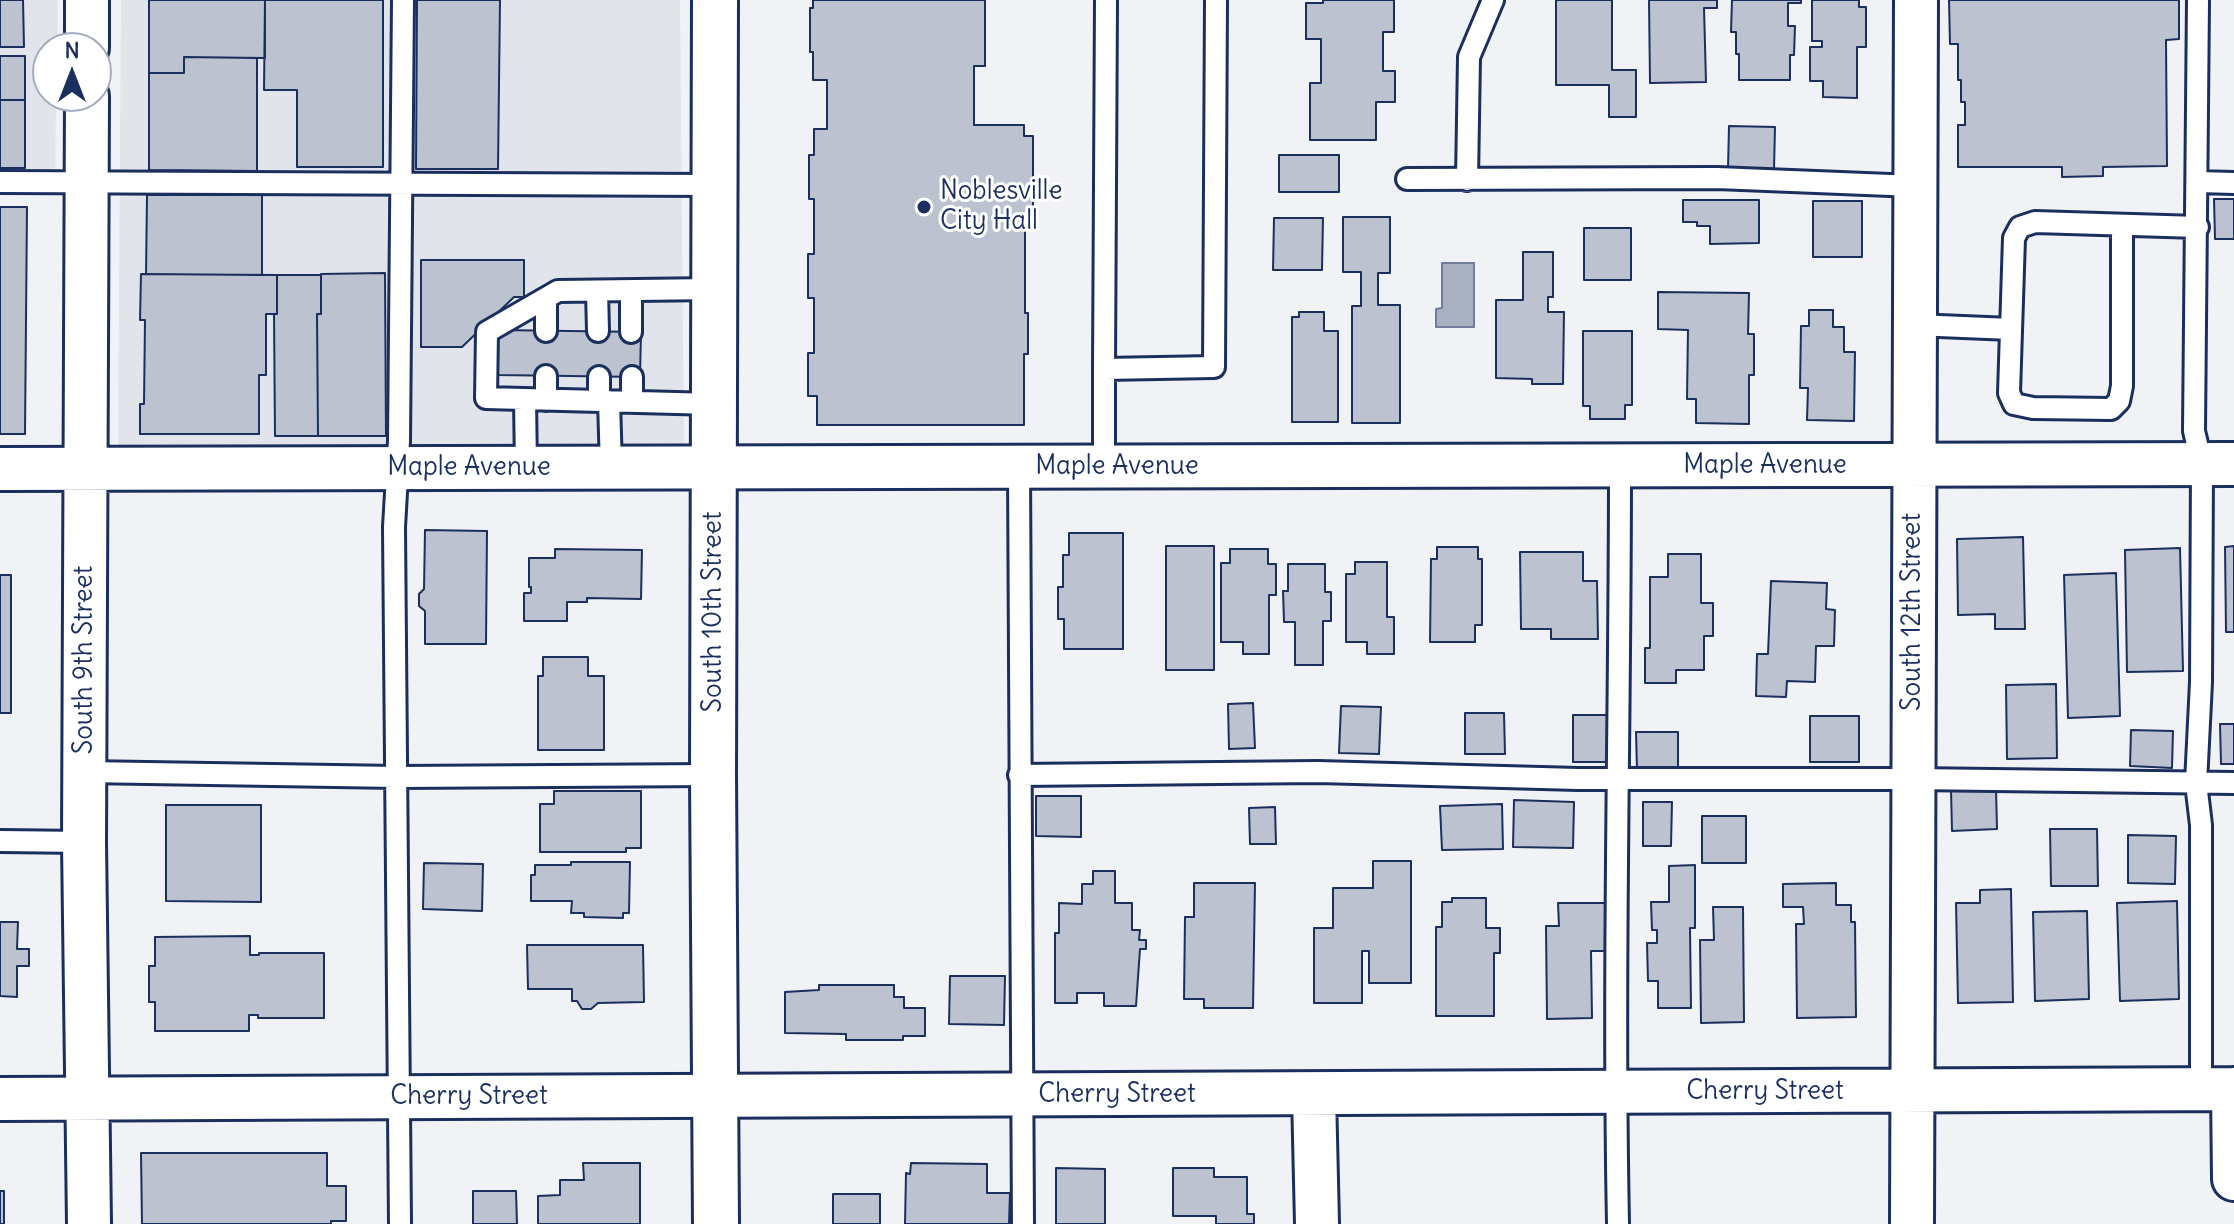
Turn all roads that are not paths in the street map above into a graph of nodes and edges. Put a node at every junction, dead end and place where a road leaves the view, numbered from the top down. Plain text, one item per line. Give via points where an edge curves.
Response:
1 (87, 0) edge
2 (403, 0) edge
3 (715, 0) edge
4 (1106, 0) edge
5 (1216, 0) edge
6 (1493, 0) edge
7 (1916, 0) edge
8 (2198, 0) edge
9 (87, 32) edge
10 (87, 112) edge
11 (1407, 179) dead end
12 (1467, 180) junction
13 (0, 182) edge
14 (2198, 182) junction
15 (2234, 183) edge
16 (87, 184) junction
17 (401, 185) junction
18 (714, 185) junction
19 (1915, 186) junction
20 (2122, 225) junction
21 (2198, 227) junction
22 (714, 289) junction
23 (597, 291) junction
24 (631, 291) junction
25 (546, 298) junction
26 (1915, 325) junction
27 (2011, 329) junction
28 (546, 331) dead end
29 (598, 331) dead end
30 (631, 332) dead end
31 (1104, 369) junction
32 (546, 376) dead end
33 (599, 377) dead end
34 (632, 377) dead end
35 (536, 399) junction
36 (604, 401) junction
37 (632, 402) junction
38 (714, 404) junction
39 (2218, 464) edge
40 (1914, 465) junction
41 (1104, 466) junction
42 (1620, 466) junction
43 (1019, 467) junction
44 (398, 468) junction
45 (526, 468) junction
46 (611, 468) junction
47 (714, 468) junction
48 (0, 469) edge
49 (86, 469) junction
50 (85, 772) junction
51 (713, 775) junction
52 (1019, 775) junction
53 (397, 777) junction
54 (1620, 779) junction
55 (1913, 779) junction
56 (2196, 783) junction
57 (2234, 783) edge
58 (0, 841) edge
59 (84, 842) junction
60 (2223, 1089) edge
61 (1912, 1091) junction
62 (1616, 1092) junction
63 (1314, 1094) junction
64 (1022, 1095) junction
65 (715, 1096) junction
66 (400, 1098) junction
67 (0, 1099) edge
68 (88, 1099) junction
69 (2234, 1179) edge
70 (89, 1224) edge
71 (400, 1224) edge
72 (716, 1224) edge
73 (1023, 1224) edge
74 (1317, 1224) edge
75 (1618, 1224) edge
76 (1912, 1224) edge

1 - 9 street
2 - 17 lane
3 - 18 main road, South 10th Street
4 - 31 lane
5 - 31 lane via 1214,367
6 - 12 lane via 1469,57
7 - 19 street, South 12th Street
8 - 14 lane
10 - 16 street, South 9th Street
11 - 12 lane
12 - 19 lane via 1717,178
13 - 16 lane
14 - 15 lane
14 - 21 lane
16 - 17 lane
16 - 49 street, South 9th Street
17 - 18 lane
17 - 44 lane
18 - 22 main road, South 10th Street
19 - 26 street, South 12th Street
20 - 21 lane
20 - 27 lane via 2035,222 2020,227 2014,238
20 - 27 lane via 2122,386 2111,409 2014,404 2009,393
21 - 39 lane via 2194,431
22 - 24 lane
22 - 38 main road, South 10th Street
23 - 24 lane
23 - 25 lane via 558,291
23 - 29 lane
24 - 30 lane
25 - 28 lane
25 - 35 lane via 487,332 486,398
26 - 27 lane
26 - 40 street, South 12th Street
31 - 41 lane
32 - 35 lane
33 - 36 lane
34 - 37 lane
35 - 36 lane
35 - 45 lane
36 - 37 lane
36 - 46 lane
37 - 38 lane
38 - 47 main road, South 10th Street
39 - 40 street, Maple Avenue
39 - 56 lane
40 - 42 street, Maple Avenue
40 - 55 street, South 12th Street
41 - 42 street, Maple Avenue
41 - 43 street, Maple Avenue
42 - 54 lane
43 - 47 street, Maple Avenue
43 - 52 lane
44 - 45 street, Maple Avenue
44 - 49 street, Maple Avenue
44 - 53 lane
45 - 46 street, Maple Avenue
46 - 47 street, Maple Avenue
47 - 51 main road, South 10th Street
48 - 49 street, Maple Avenue
49 - 50 street, South 9th Street
50 - 53 lane
50 - 59 street, South 9th Street
51 - 53 lane
51 - 65 main road, South 10th Street
52 - 54 lane via 1318,772
52 - 64 lane
53 - 66 lane
54 - 55 lane
54 - 62 lane
55 - 56 lane
55 - 61 street, South 12th Street
56 - 57 lane
56 - 60 lane
58 - 59 lane
59 - 68 street, South 9th Street
60 - 61 street, Cherry Street
60 - 69 street
61 - 62 street, Cherry Street
61 - 76 street, South 12th Street
62 - 63 street, Cherry Street
62 - 75 lane
63 - 64 street, Cherry Street
63 - 74 street
64 - 65 street, Cherry Street
64 - 73 lane
65 - 66 street, Cherry Street
65 - 72 main road, South 10th Street
66 - 68 street, Cherry Street
66 - 71 lane
67 - 68 street, Cherry Street
68 - 70 street, South 9th Street

